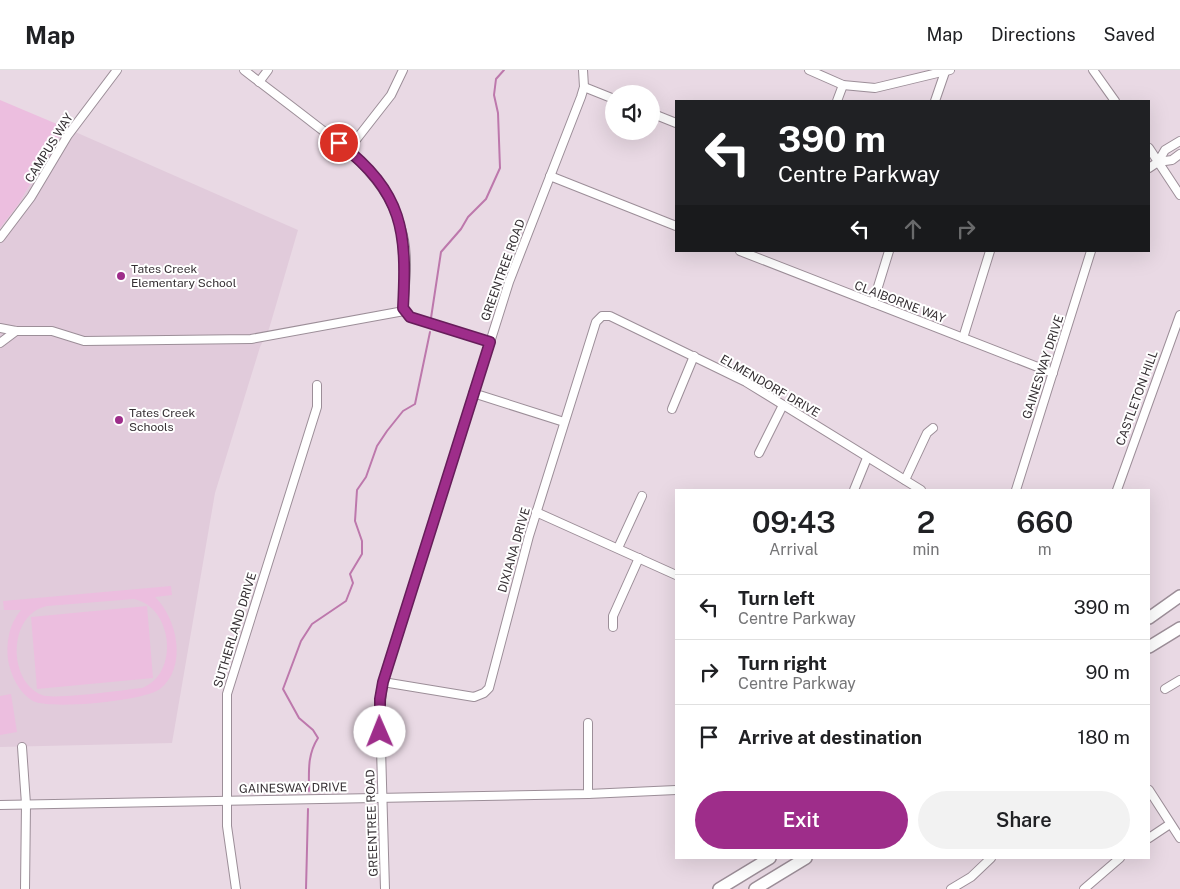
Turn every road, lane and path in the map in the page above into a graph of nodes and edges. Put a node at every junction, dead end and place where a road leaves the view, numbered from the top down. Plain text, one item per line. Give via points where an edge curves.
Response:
1 (117, 70) edge
2 (244, 70) edge
3 (268, 70) edge
4 (404, 70) edge
5 (583, 70) edge
6 (809, 70) edge
7 (1093, 70) edge
8 (948, 71) edge
9 (259, 82) junction
10 (843, 85) junction
11 (584, 87) junction
12 (605, 95) edge
13 (837, 100) edge
14 (935, 100) edge
15 (1114, 100) edge
16 (660, 117) edge
17 (675, 123) edge
18 (1180, 141) edge
19 (348, 150) junction
20 (1150, 150) edge
21 (1180, 154) edge
22 (1158, 162) junction
23 (1150, 167) edge
24 (550, 176) junction
25 (1180, 195) edge
26 (675, 226) edge
27 (0, 238) edge
28 (743, 252) edge
29 (889, 252) edge
30 (990, 252) edge
31 (1091, 252) edge
32 (872, 303) junction
33 (404, 311) junction
34 (1180, 315) edge
35 (602, 316) joint
36 (0, 328) edge
37 (16, 331) junction
38 (962, 338) junction
39 (490, 342) junction
40 (0, 343) edge
41 (694, 356) junction
42 (1053, 373) junction
43 (318, 385) dead end
44 (473, 393) junction
45 (783, 405) junction
46 (672, 409) dead end
47 (564, 422) junction
48 (933, 428) dead end
49 (759, 453) dead end
50 (867, 458) junction
51 (905, 480) junction
52 (854, 489) edge
53 (918, 489) edge
54 (1016, 489) edge
55 (1117, 489) edge
56 (642, 496) dead end
57 (536, 512) junction
58 (618, 548) junction
59 (638, 558) junction
60 (675, 575) edge
61 (1180, 596) edge
62 (1180, 605) edge
63 (1150, 617) edge
64 (1150, 624) edge
65 (613, 628) dead end
66 (1180, 628) edge
67 (1180, 633) edge
68 (1150, 647) edge
69 (1150, 648) edge
70 (1180, 680) edge
71 (383, 682) junction
72 (1165, 689) dead end
73 (588, 723) dead end
74 (22, 747) dead end
75 (675, 790) edge
76 (1150, 792) edge
77 (588, 794) junction
78 (383, 798) junction
79 (226, 800) junction
80 (26, 804) junction
81 (0, 805) edge
82 (1170, 824) junction
83 (1150, 837) edge
84 (1180, 838) edge
85 (768, 859) edge
86 (804, 859) edge
87 (990, 859) edge
88 (1119, 859) edge
89 (25, 889) edge
90 (236, 889) edge
91 (385, 889) edge
92 (719, 889) edge
93 (754, 889) edge
94 (951, 889) edge
95 (1084, 889) edge

1 - 27 street, CAMPUS WAY via 68,135 31,197
2 - 9 street
3 - 9 street
4 - 19 street via 390,95
5 - 11 street, GREENTREE ROAD
6 - 10 street
7 - 15 street
8 - 10 street via 889,86
8 - 14 street
9 - 19 street
10 - 13 street
11 - 12 street
11 - 24 street, GREENTREE ROAD
16 - 17 street
18 - 22 street via 1165,150
19 - 33 street via 376,178 398,217 405,252
20 - 22 street
21 - 22 street via 1172,160
22 - 23 street
22 - 25 street
24 - 26 street
24 - 39 street, GREENTREE ROAD via 509,282
28 - 32 street, CLAIBORNE WAY
29 - 32 street
30 - 38 street
31 - 42 street, GAINESWAY DRIVE
32 - 38 street, CLAIBORNE WAY
33 - 37 street via 250,339 84,341 52,331
33 - 39 street via 410,317
34 - 55 street, CASTLETON HILL
35 - 41 street, ELMENDORF DRIVE via 610,316
35 - 47 street, DIXIANA DRIVE via 596,322
36 - 37 street
37 - 40 street
38 - 42 street, CLAIBORNE WAY
39 - 44 street, GREENTREE ROAD
41 - 45 street, ELMENDORF DRIVE
41 - 46 street
42 - 54 street, GAINESWAY DRIVE
43 - 79 street, SUTHERLAND DRIVE via 317,407 227,694
44 - 47 street
44 - 71 street, GREENTREE ROAD
45 - 49 street
45 - 50 street, ELMENDORF DRIVE
47 - 57 street, DIXIANA DRIVE
48 - 51 street via 927,433
50 - 51 street, ELMENDORF DRIVE
50 - 52 street
51 - 53 street, ELMENDORF DRIVE
56 - 58 street
57 - 58 street
57 - 71 street, DIXIANA DRIVE via 489,688 474,697
58 - 59 street
59 - 60 street
59 - 65 street via 613,616
61 - 63 highway
62 - 64 highway
66 - 68 highway
67 - 69 highway
70 - 72 street
71 - 78 street, GREENTREE ROAD via 380,713
73 - 77 street
74 - 80 street
75 - 77 street, GAINESWAY DRIVE
76 - 82 street
77 - 78 street, GAINESWAY DRIVE
78 - 79 street, GAINESWAY DRIVE
78 - 91 street, GREENTREE ROAD
79 - 80 street, GAINESWAY DRIVE
79 - 90 street, SUTHERLAND DRIVE
80 - 81 street, GAINESWAY DRIVE
80 - 89 street
82 - 83 street
82 - 84 street
85 - 92 highway
86 - 93 highway
87 - 94 street via 971,877
88 - 95 street

